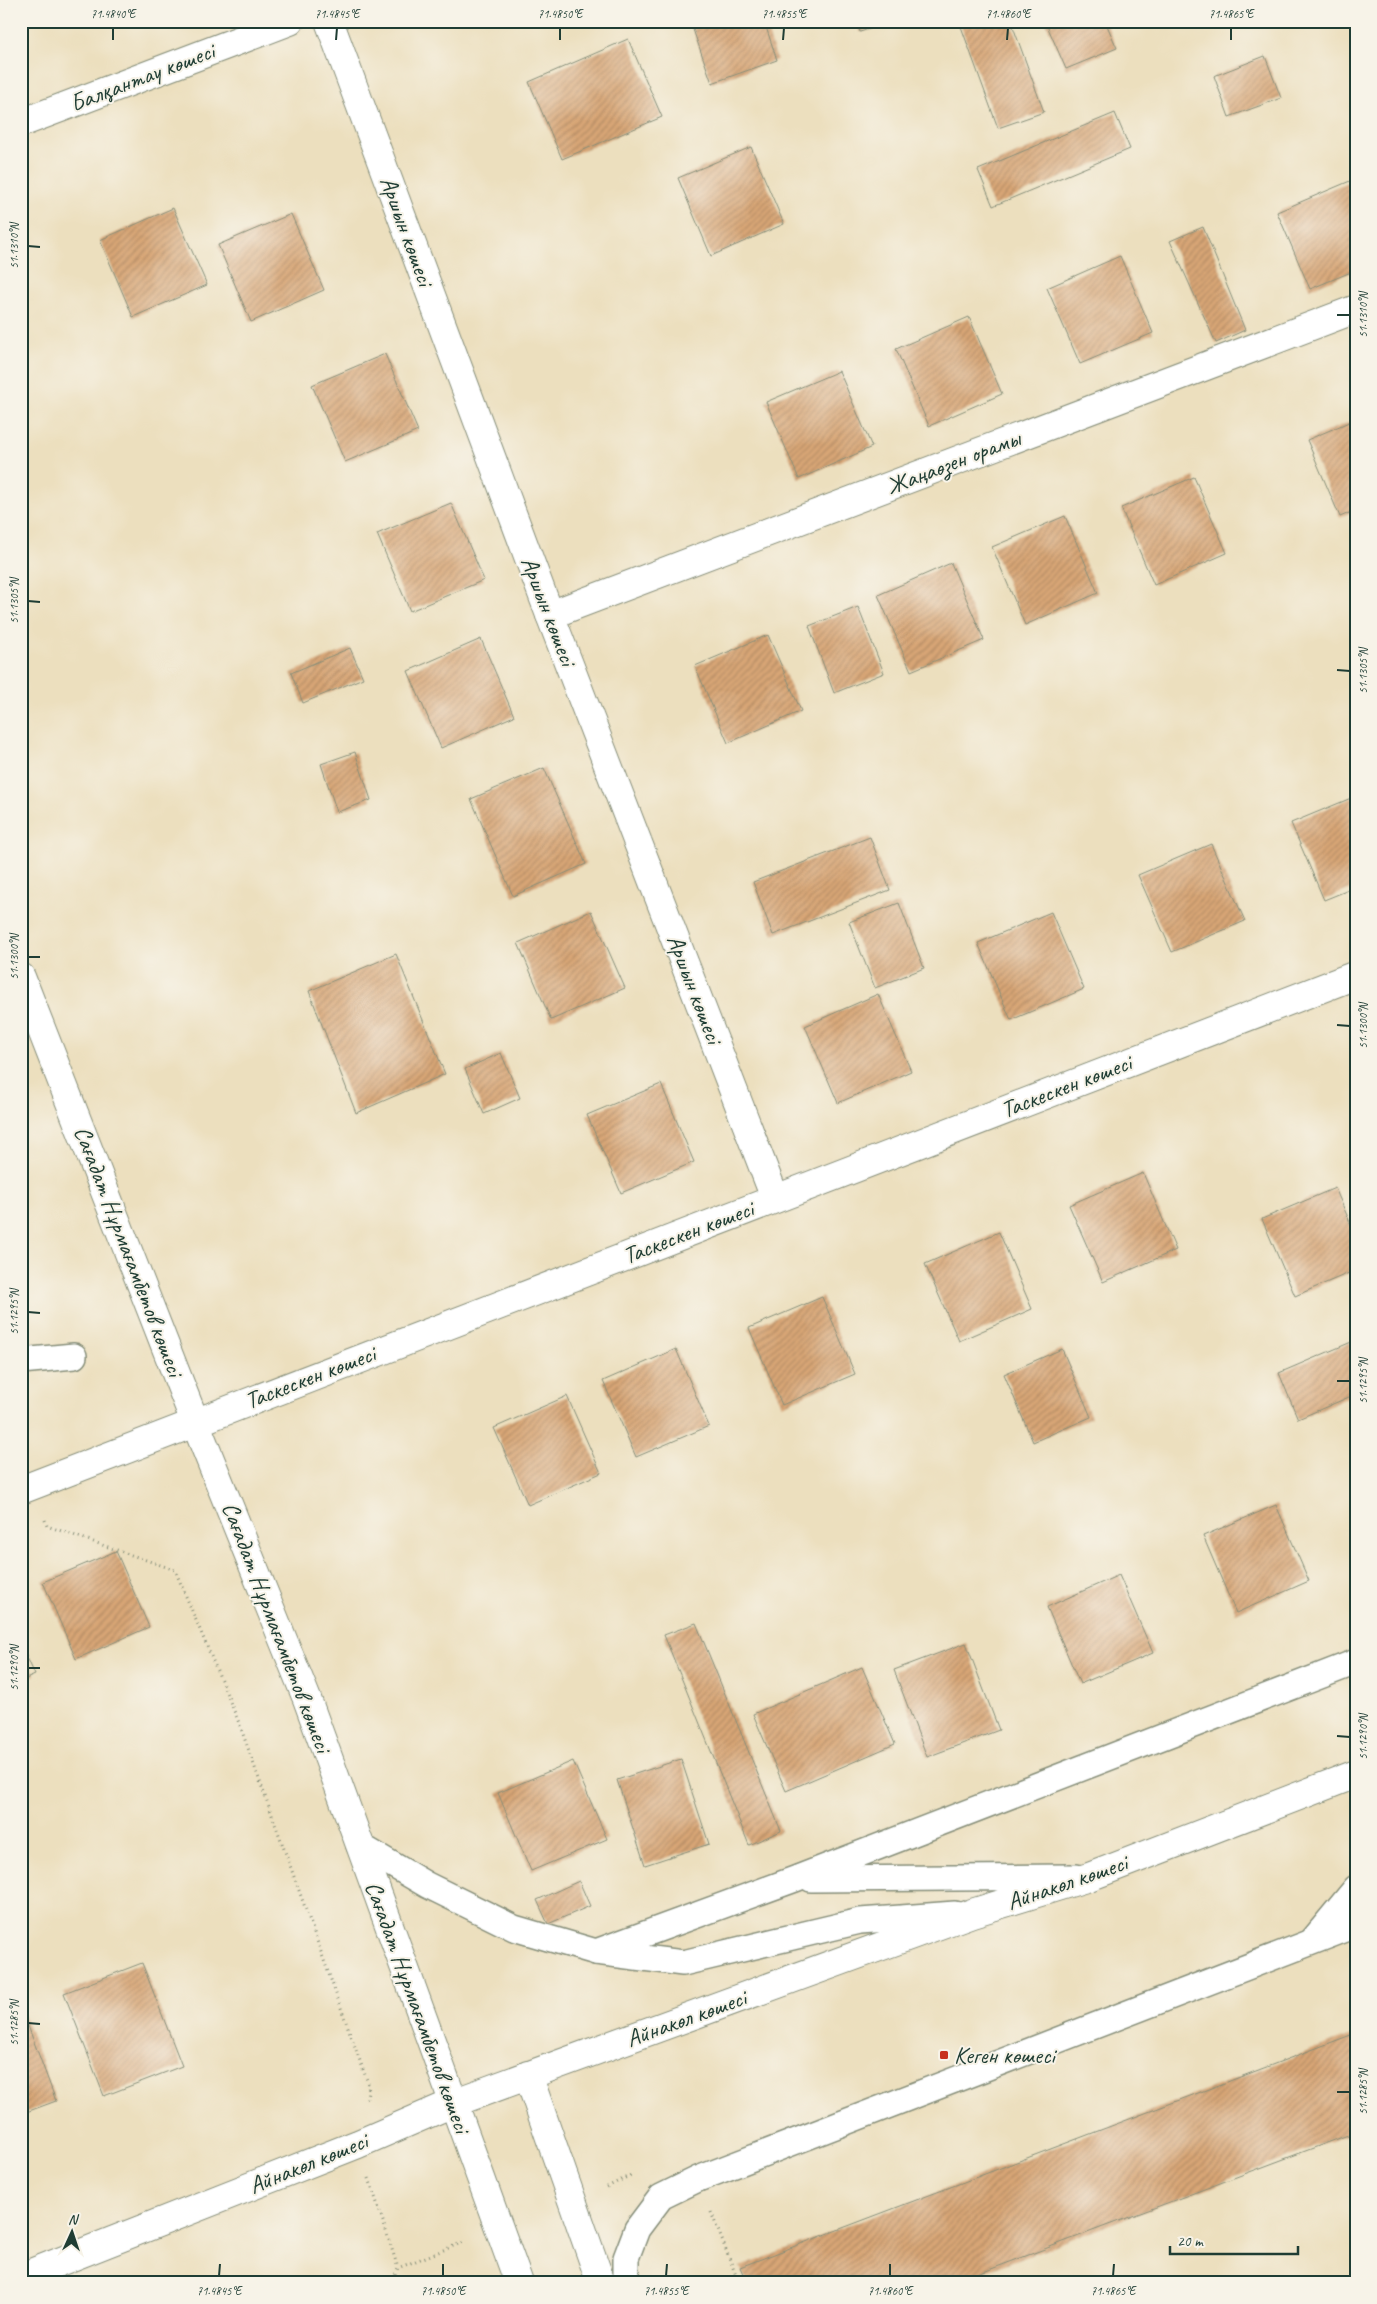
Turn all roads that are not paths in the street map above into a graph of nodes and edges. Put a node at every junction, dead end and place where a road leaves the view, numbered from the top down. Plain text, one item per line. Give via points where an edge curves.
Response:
1 (290, 21) edge
2 (329, 21) edge
3 (21, 123) edge
4 (1356, 309) edge
5 (550, 615) junction
6 (1356, 975) edge
7 (21, 977) edge
8 (776, 1198) junction
9 (74, 1356) dead end
10 (21, 1361) edge
11 (195, 1422) junction
12 (25, 1488) edge
13 (1356, 1662) edge
14 (1355, 1774) edge
15 (359, 1845) junction
16 (1089, 1877) junction
17 (795, 1879) junction
18 (1356, 1888) edge
19 (972, 1913) junction
20 (1356, 1925) edge
21 (1312, 1942) junction
22 (596, 1952) junction
23 (528, 2075) junction
24 (453, 2103) junction
25 (21, 2277) edge
26 (519, 2283) edge
27 (601, 2283) edge
28 (626, 2283) edge

1 - 3 street, Балқантау көшесі
2 - 5 street, Аршын көшесі
4 - 5 street, Жаңаөзен орамы
5 - 8 street, Аршын көшесі
6 - 8 street, Таскескен көшесі
7 - 11 street, Сағадат Нұрмағамбетов көшесі
8 - 11 street, Таскескен көшесі
9 - 10 lane
11 - 12 street, Таскескен көшесі
11 - 15 street, Сағадат Нұрмағамбетов көшесі via 307,1699
13 - 17 lane
14 - 16 street, Айнакөл көшесі
15 - 22 lane via 427,1885 514,1928
15 - 24 street, Сағадат Нұрмағамбетов көшесі
16 - 17 lane
16 - 19 street, Айнакөл көшесі
17 - 22 lane
18 - 21 lane
19 - 22 lane via 860,1922 683,1963
19 - 23 street, Айнакөл көшесі
20 - 21 lane
21 - 28 lane via 698,2179 660,2197 637,2229 626,2258
23 - 24 street, Айнакөл көшесі
23 - 27 street
24 - 25 street, Айнакөл көшесі via 358,2144
24 - 26 street, Сағадат Нұрмағамбетов көшесі

